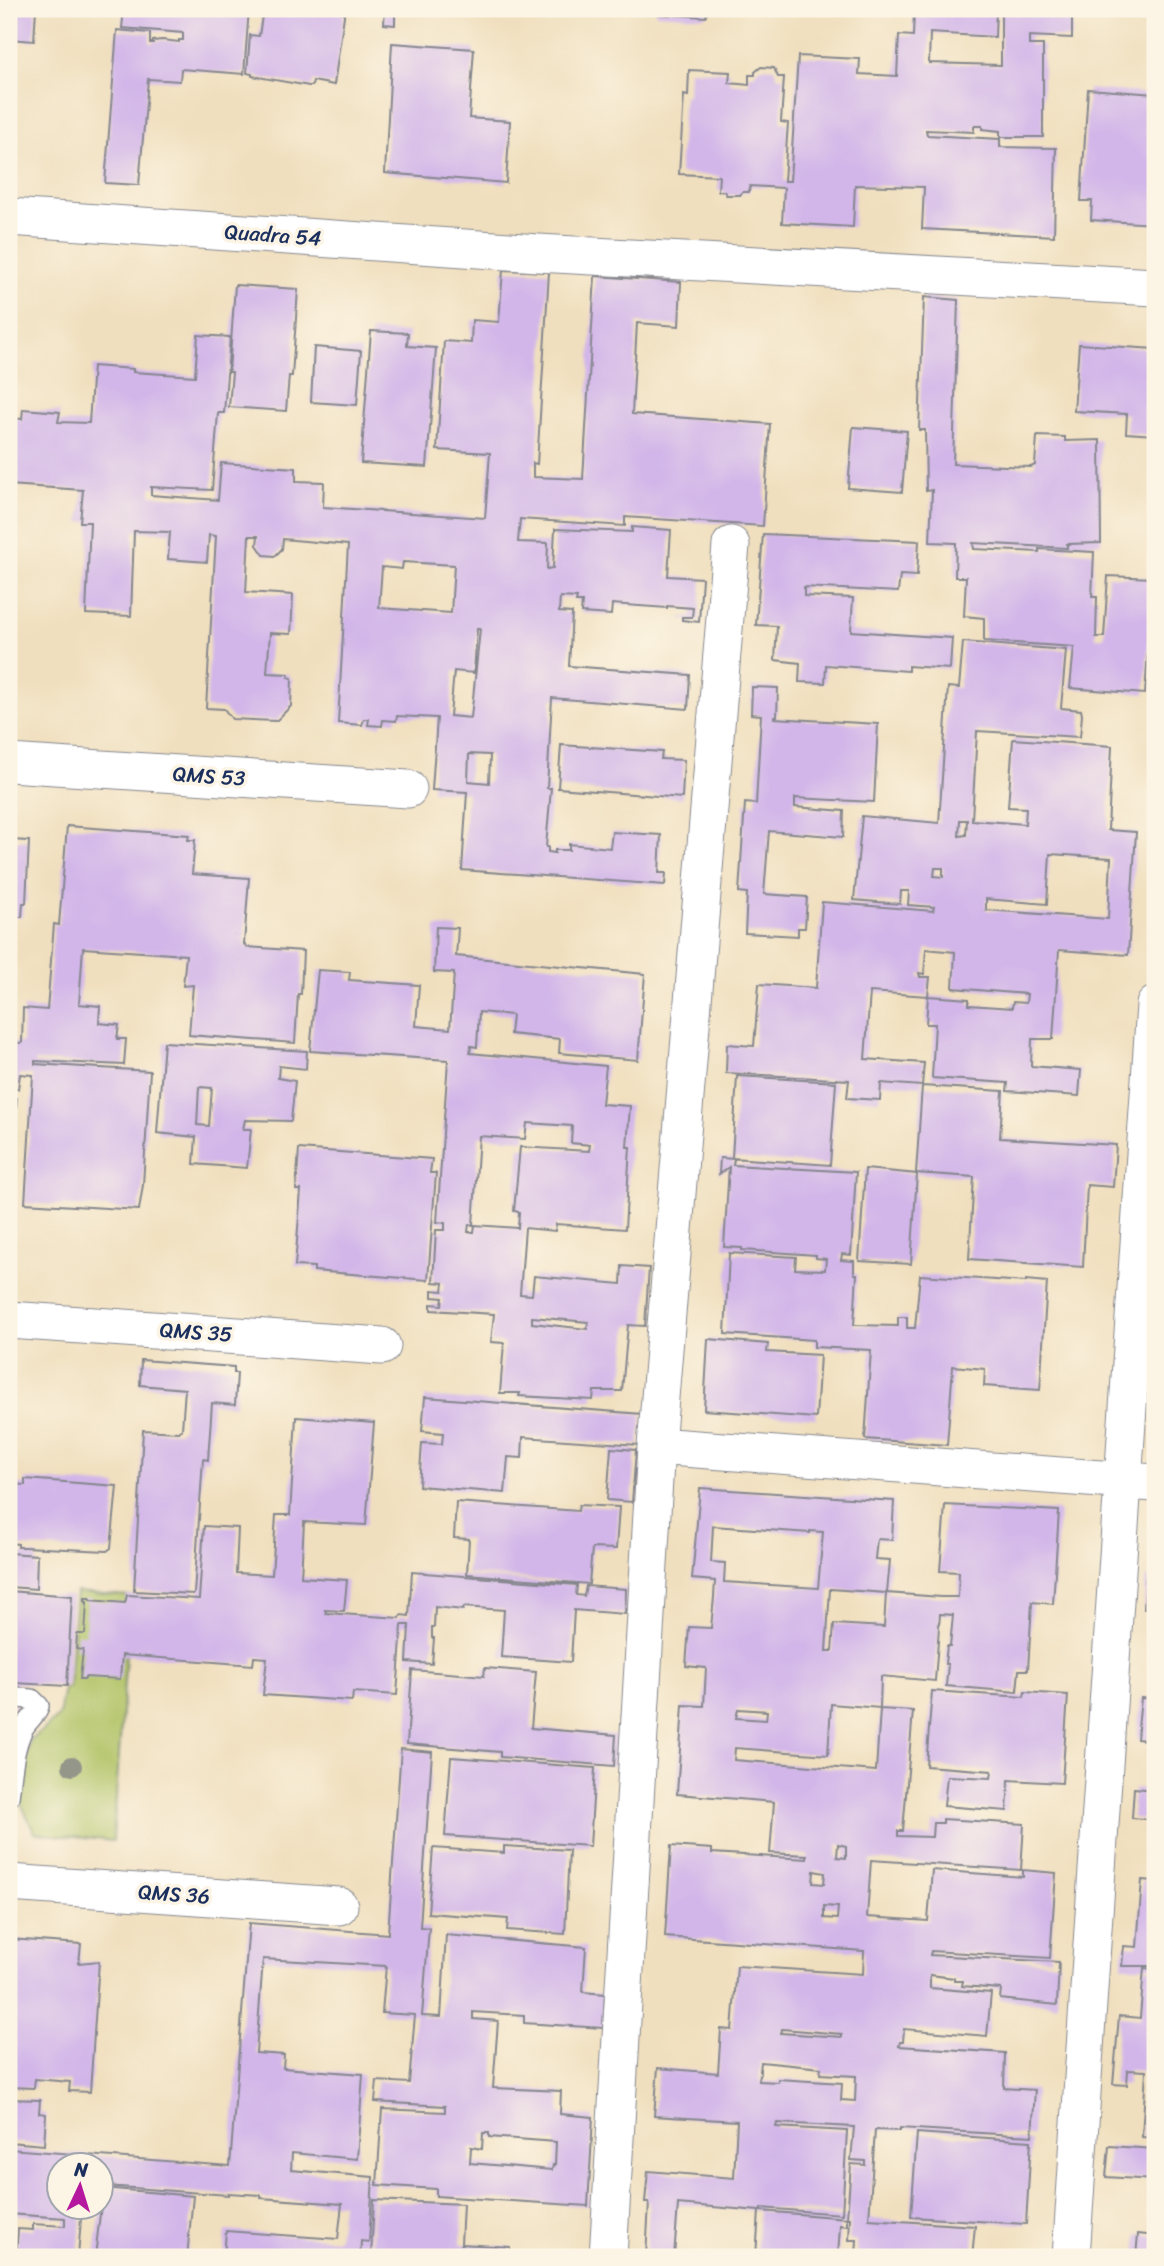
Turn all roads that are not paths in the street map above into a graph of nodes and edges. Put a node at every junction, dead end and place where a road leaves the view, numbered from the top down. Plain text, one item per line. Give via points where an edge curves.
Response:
1 (9, 217) edge
2 (1155, 287) edge
3 (731, 545) dead end
4 (9, 763) edge
5 (408, 789) dead end
6 (1155, 1005) edge
7 (9, 1320) edge
8 (382, 1346) dead end
9 (656, 1446) junction
10 (1139, 1482) edge
11 (16, 1698) dead end
12 (9, 1797) edge
13 (9, 1883) edge
14 (339, 1906) dead end
15 (608, 2257) edge
16 (1071, 2257) edge

1 - 2 street, Quadra 54 via 538,253
3 - 9 street
4 - 5 street, QMS 53
6 - 10 street
7 - 8 street, QMS 35
9 - 10 street
9 - 15 street
10 - 16 street
11 - 12 lane via 32,1699 39,1706 24,1728 15,1755
13 - 14 street, QMS 36

